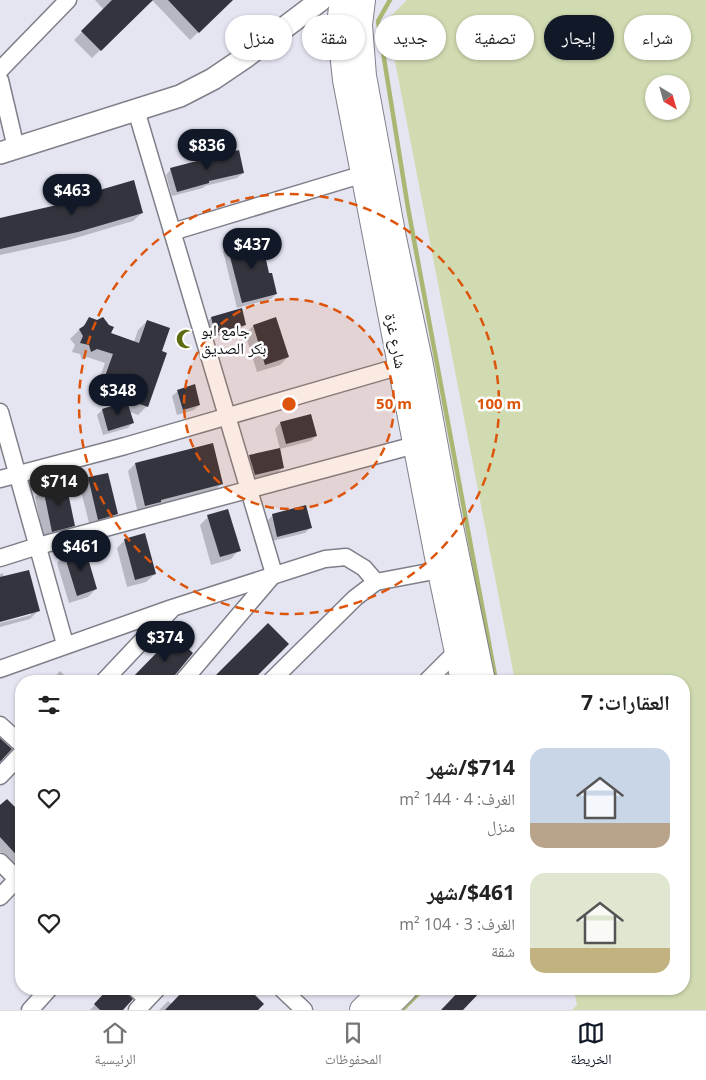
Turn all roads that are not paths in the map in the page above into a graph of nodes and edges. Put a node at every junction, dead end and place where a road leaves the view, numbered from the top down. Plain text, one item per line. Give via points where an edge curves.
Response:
1 (68, 0) edge
2 (320, 0) edge
3 (342, 0) edge
4 (363, 0) edge
5 (0, 70) edge
6 (0, 80) edge
7 (136, 110) junction
8 (8, 151) edge
9 (364, 174) junction
10 (172, 232) junction
11 (401, 366) junction
12 (0, 412) edge
13 (227, 416) junction
14 (415, 444) junction
15 (17, 474) junction
16 (0, 479) edge
17 (248, 490) junction
18 (38, 546) junction
19 (0, 558) edge
20 (450, 568) junction
21 (274, 574) junction
22 (376, 582) junction
23 (172, 608) junction
24 (65, 644) junction
25 (303, 648) junction
26 (457, 651) junction
27 (0, 669) edge
28 (110, 675) edge
29 (188, 675) edge
30 (277, 675) edge
31 (291, 675) edge
32 (433, 675) edge
33 (462, 675) edge
34 (481, 675) edge
35 (0, 725) edge
36 (15, 739) edge
37 (15, 760) edge
38 (0, 776) edge
39 (0, 862) edge
40 (15, 875) edge
41 (15, 884) edge
42 (0, 897) edge
43 (44, 995) edge
44 (288, 995) edge
45 (377, 995) edge
46 (399, 995) edge
47 (30, 1010) edge
48 (304, 1010) edge
49 (362, 1010) edge
50 (384, 1010) edge

1 - 5 street
2 - 7 street via 212,79 180,96
3 - 9 main road, شارع غزة via 338,24 340,52
4 - 20 main road, شارع غزة via 360,25 364,76
6 - 8 street
7 - 8 street
7 - 10 street
9 - 10 street
9 - 11 main road, شارع غزة
10 - 13 street
11 - 13 street
11 - 14 main road, شارع غزة
12 - 15 street
13 - 15 street
13 - 17 street
14 - 17 street
14 - 20 main road, شارع غزة
15 - 16 street
15 - 18 street
17 - 18 street
17 - 21 street
18 - 19 street
18 - 24 street
20 - 22 street
20 - 26 main road, شارع غزة
20 - 34 main road, شارع غزة
21 - 22 street via 325,559 346,557 364,568
21 - 23 street
21 - 29 street
22 - 25 street
23 - 24 street
23 - 28 street
24 - 27 street
25 - 30 street
25 - 31 street
26 - 32 street
26 - 33 main road, شارع غزة
35 - 36 street
37 - 38 street
39 - 40 street
41 - 42 street
43 - 47 street
44 - 48 street
45 - 49 main road
46 - 50 main road

